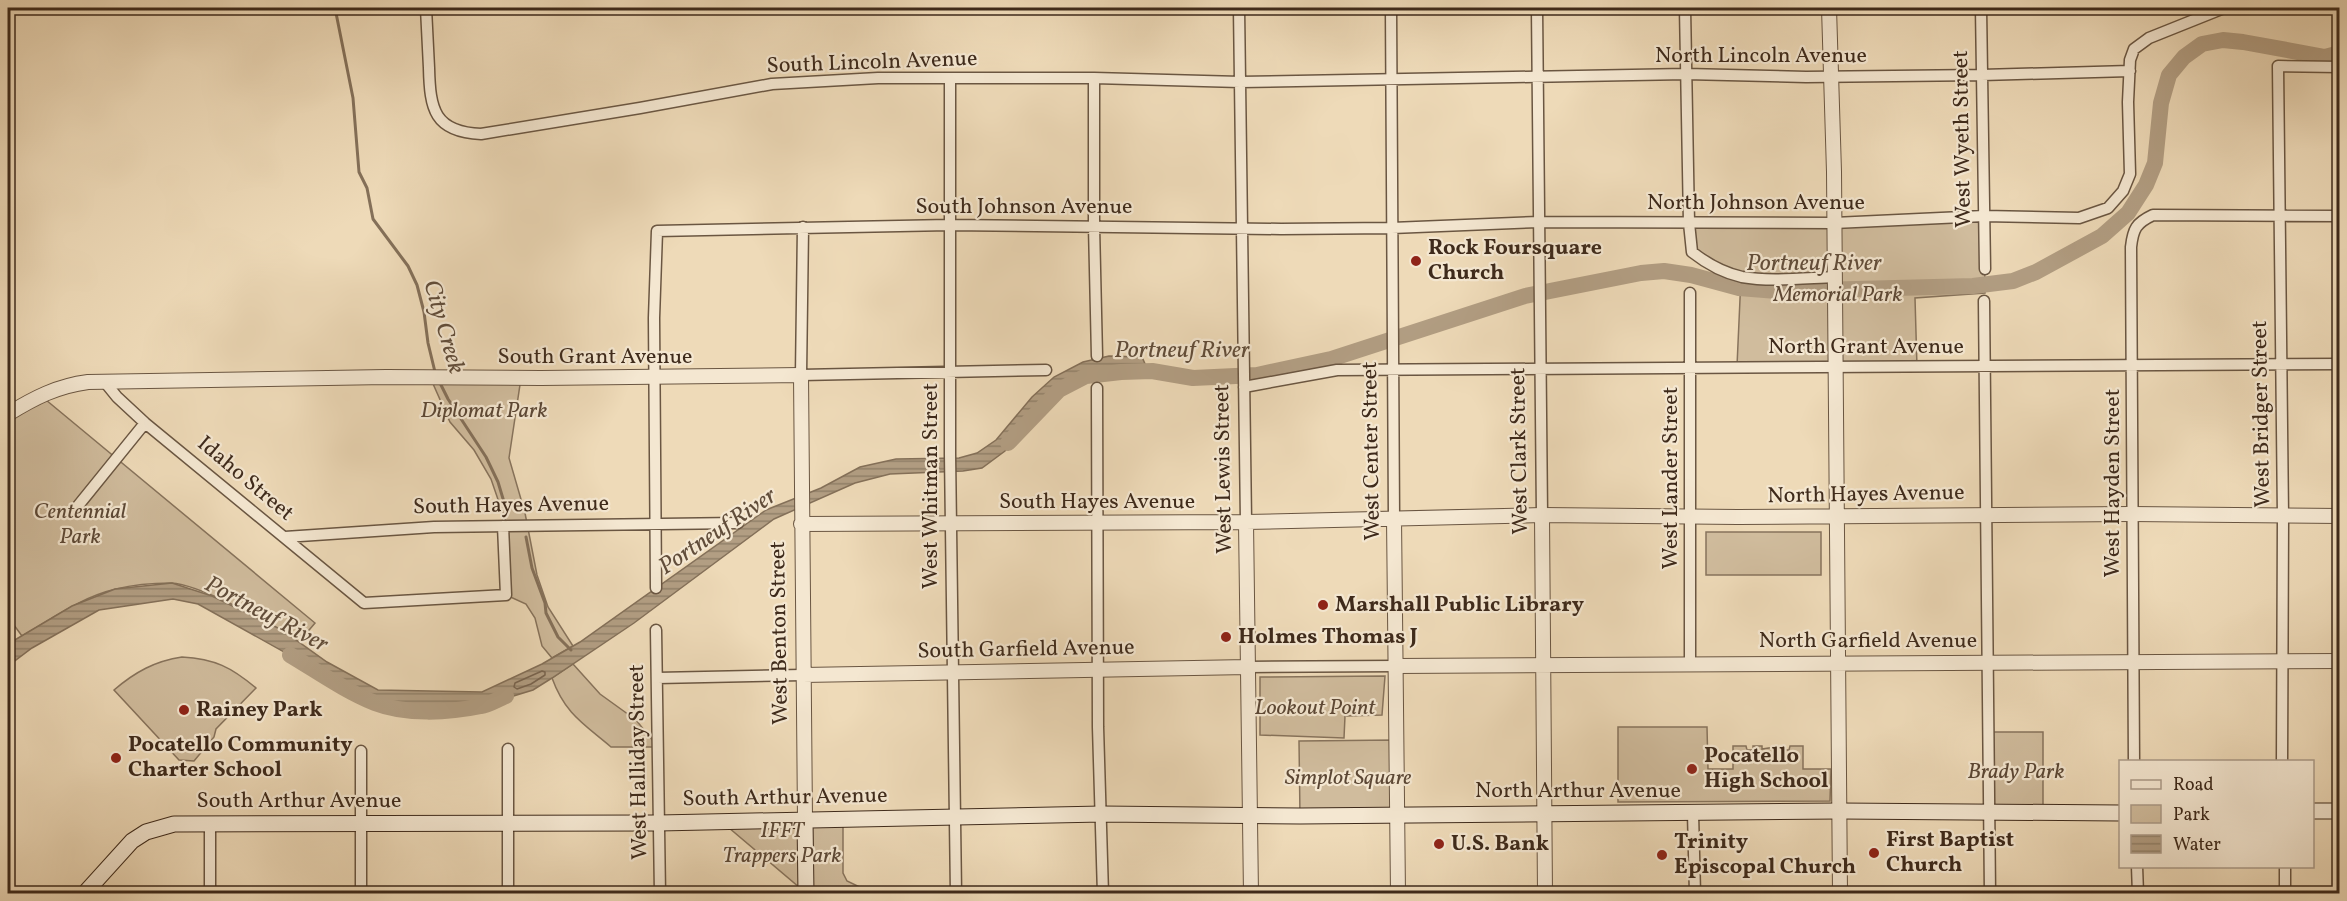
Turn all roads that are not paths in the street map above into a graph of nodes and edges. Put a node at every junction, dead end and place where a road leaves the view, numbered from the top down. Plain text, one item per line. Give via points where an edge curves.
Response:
1 (426, 8) edge
2 (1239, 8) edge
3 (1391, 8) edge
4 (1537, 8) edge
5 (1685, 8) edge
6 (1829, 8) edge
7 (1980, 8) edge
8 (2224, 8) edge
9 (2340, 67) edge
10 (2130, 71) junction
11 (1686, 74) junction
12 (1982, 75) junction
13 (1538, 77) junction
14 (1831, 77) junction
15 (1094, 78) junction
16 (950, 79) junction
17 (1392, 80) junction
18 (1240, 82) junction
19 (1984, 216) junction
20 (2278, 216) junction
21 (2340, 216) edge
22 (1539, 222) junction
23 (1689, 223) junction
24 (1834, 223) junction
25 (949, 225) junction
26 (1094, 226) junction
27 (803, 227) junction
28 (1392, 228) junction
29 (1242, 230) junction
30 (1984, 269) dead end
31 (1835, 277) junction
32 (1690, 294) dead end
33 (1984, 300) dead end
34 (1097, 356) dead end
35 (2280, 364) junction
36 (2340, 364) edge
37 (2132, 365) junction
38 (1984, 366) junction
39 (1836, 367) junction
40 (1690, 368) junction
41 (1540, 369) junction
42 (1046, 370) dead end
43 (1392, 370) junction
44 (950, 371) junction
45 (801, 375) junction
46 (656, 378) junction
47 (104, 381) junction
48 (1244, 387) junction
49 (1097, 388) dead end
50 (8, 414) edge
51 (146, 423) junction
52 (73, 512) dead end
53 (2131, 514) junction
54 (1542, 515) junction
55 (1986, 515) junction
56 (1690, 516) junction
57 (2340, 516) edge
58 (1837, 517) junction
59 (2283, 517) junction
60 (801, 518) junction
61 (1394, 518) junction
62 (1246, 522) junction
63 (1099, 523) junction
64 (655, 524) junction
65 (738, 524) dead end
66 (951, 524) junction
67 (502, 526) junction
68 (285, 537) junction
69 (656, 588) dead end
70 (656, 630) dead end
71 (2133, 661) junction
72 (2283, 661) junction
73 (2340, 661) edge
74 (1838, 662) junction
75 (1987, 662) junction
76 (1543, 663) junction
77 (1690, 663) junction
78 (1397, 666) junction
79 (1248, 667) junction
80 (1099, 670) junction
81 (952, 672) junction
82 (803, 675) junction
83 (657, 678) junction
84 (508, 748) dead end
85 (361, 751) dead end
86 (2134, 760) edge
87 (2282, 760) edge
88 (2340, 810) edge
89 (1840, 811) junction
90 (2314, 811) edge
91 (1693, 813) junction
92 (1989, 813) junction
93 (2119, 813) edge
94 (1102, 814) junction
95 (1396, 814) junction
96 (1545, 814) junction
97 (1250, 815) junction
98 (955, 817) junction
99 (805, 820) junction
100 (507, 823) junction
101 (659, 823) junction
102 (361, 824) junction
103 (210, 825) junction
104 (2137, 868) edge
105 (2285, 868) edge
106 (84, 894) edge
107 (210, 894) edge
108 (361, 894) edge
109 (508, 894) edge
110 (660, 894) edge
111 (806, 894) edge
112 (956, 894) edge
113 (1103, 894) edge
114 (1251, 894) edge
115 (1398, 894) edge
116 (1545, 894) edge
117 (1695, 894) edge
118 (1840, 894) edge
119 (1990, 894) edge
120 (2138, 894) edge
121 (2285, 894) edge

1 - 16 street, South Lincoln Avenue via 433,109 447,125 468,133 481,134 772,84 878,78
2 - 18 street, West Lewis Street
3 - 17 street, West Center Street
4 - 13 street, West Clark Street
5 - 11 street
6 - 14 street
7 - 12 street, West Wyeth Street
8 - 10 street via 2148,38 2134,49
9 - 20 street, West Bridger Street via 2278,66
10 - 12 street, North Lincoln Avenue
10 - 19 street, North Johnson Avenue via 2130,174 2123,191 2108,208 2079,218
11 - 13 street, North Lincoln Avenue
11 - 14 street, North Lincoln Avenue
11 - 23 street
12 - 14 street, North Lincoln Avenue
12 - 19 street, West Wyeth Street
13 - 17 street, North Lincoln Avenue
13 - 22 street, West Clark Street
14 - 24 street
15 - 16 street, South Lincoln Avenue
15 - 18 street, South Lincoln Avenue
15 - 26 street
16 - 25 street, West Whitman Street
17 - 18 street, South Lincoln Avenue
17 - 28 street, West Center Street
18 - 29 street, West Lewis Street
19 - 24 street, North Johnson Avenue
19 - 30 street, West Wyeth Street
20 - 21 street
20 - 35 street, West Bridger Street
20 - 37 street, West Hayden Street via 2153,215 2142,220 2133,231 2131,247
22 - 23 street, North Johnson Avenue
22 - 28 street, North Johnson Avenue
22 - 41 street, West Clark Street
23 - 24 street, North Johnson Avenue
23 - 31 street via 1692,252 1741,277
24 - 31 street
25 - 26 street, South Johnson Avenue
25 - 27 street, South Johnson Avenue
25 - 44 street, West Whitman Street
26 - 29 street, South Johnson Avenue
26 - 34 street
27 - 45 street, West Benton Street
27 - 46 street, South Johnson Avenue via 657,231
28 - 29 street, South Johnson Avenue
28 - 43 street, West Center Street
29 - 48 street, West Lewis Street
31 - 39 street
32 - 40 street, West Lander Street
33 - 38 street
35 - 36 street, North Grant Avenue
35 - 37 street, North Grant Avenue
35 - 59 street, West Bridger Street
37 - 38 street, North Grant Avenue
37 - 53 street, West Hayden Street
38 - 39 street, North Grant Avenue
38 - 55 street
39 - 40 street, North Grant Avenue
39 - 58 street
40 - 41 street, North Grant Avenue
40 - 56 street, West Lander Street
41 - 43 street, North Grant Avenue
41 - 54 street, West Clark Street
42 - 44 street, South Grant Avenue
43 - 48 street via 1337,370
43 - 61 street, West Center Street
44 - 45 street, South Grant Avenue
44 - 66 street, West Whitman Street
45 - 46 street, South Grant Avenue
45 - 60 street, West Benton Street
46 - 47 street, South Grant Avenue
46 - 64 street
47 - 50 street, South Grant Avenue via 51,390
47 - 51 street, Idaho Street
48 - 62 street, West Lewis Street
49 - 63 street
51 - 52 street
51 - 68 street, Idaho Street
53 - 55 street, North Hayes Avenue
53 - 59 street, North Hayes Avenue
53 - 71 street, West Hayden Street
54 - 56 street, North Hayes Avenue
54 - 61 street, North Hayes Avenue
54 - 76 street, West Clark Street
55 - 58 street, North Hayes Avenue
55 - 75 street
56 - 58 street, North Hayes Avenue
56 - 77 street, West Lander Street
57 - 59 street, North Hayes Avenue
58 - 74 street
59 - 72 street, West Bridger Street
60 - 66 street, South Hayes Avenue
60 - 82 street, West Benton Street
61 - 62 street, South Hayes Avenue
61 - 78 street, West Center Street
62 - 63 street, South Hayes Avenue
62 - 79 street, West Lewis Street
63 - 66 street, South Hayes Avenue
63 - 80 street
64 - 65 street, South Hayes Avenue
64 - 67 street, South Hayes Avenue
64 - 69 street
66 - 81 street, West Whitman Street
67 - 68 street, South Hayes Avenue
67 - 68 street, Idaho Street via 506,595 364,603
70 - 83 street, West Halliday Street
71 - 72 street, North Garfield Avenue
71 - 75 street, North Garfield Avenue
71 - 86 street, West Hayden Street
72 - 73 street, North Garfield Avenue
72 - 87 street, West Bridger Street
74 - 75 street, North Garfield Avenue
74 - 77 street, North Garfield Avenue
74 - 89 street
75 - 92 street
76 - 77 street, North Garfield Avenue
76 - 78 street, North Garfield Avenue
76 - 96 street, West Clark Street
78 - 79 street, South Garfield Avenue
78 - 95 street, West Center Street
79 - 80 street, South Garfield Avenue
79 - 97 street, West Lewis Street
80 - 81 street, South Garfield Avenue
80 - 94 street
81 - 82 street, South Garfield Avenue
81 - 98 street, West Whitman Street
82 - 83 street, South Garfield Avenue
82 - 99 street, West Benton Street
83 - 101 street, West Halliday Street
84 - 100 street
85 - 102 street
88 - 90 main road
89 - 91 main road, North Arthur Avenue
89 - 92 main road, North Arthur Avenue
89 - 118 street
91 - 96 main road, North Arthur Avenue
91 - 117 street
92 - 93 main road, North Arthur Avenue
92 - 119 street
94 - 97 main road, South Arthur Avenue
94 - 98 main road, South Arthur Avenue
94 - 113 street
95 - 96 main road, North Arthur Avenue
95 - 97 main road, South Arthur Avenue
95 - 115 street, West Center Street
96 - 116 street, West Clark Street
97 - 114 street, West Lewis Street
98 - 99 main road, South Arthur Avenue
98 - 112 street, West Whitman Street
99 - 101 main road, South Arthur Avenue
99 - 111 main road, West Benton Street
100 - 101 main road, South Arthur Avenue
100 - 102 main road, South Arthur Avenue
100 - 109 street
101 - 110 street, West Halliday Street
102 - 103 main road, South Arthur Avenue
102 - 108 street
103 - 106 main road, South Arthur Avenue via 174,824 146,832 132,841
103 - 107 street
104 - 120 street
105 - 121 street

